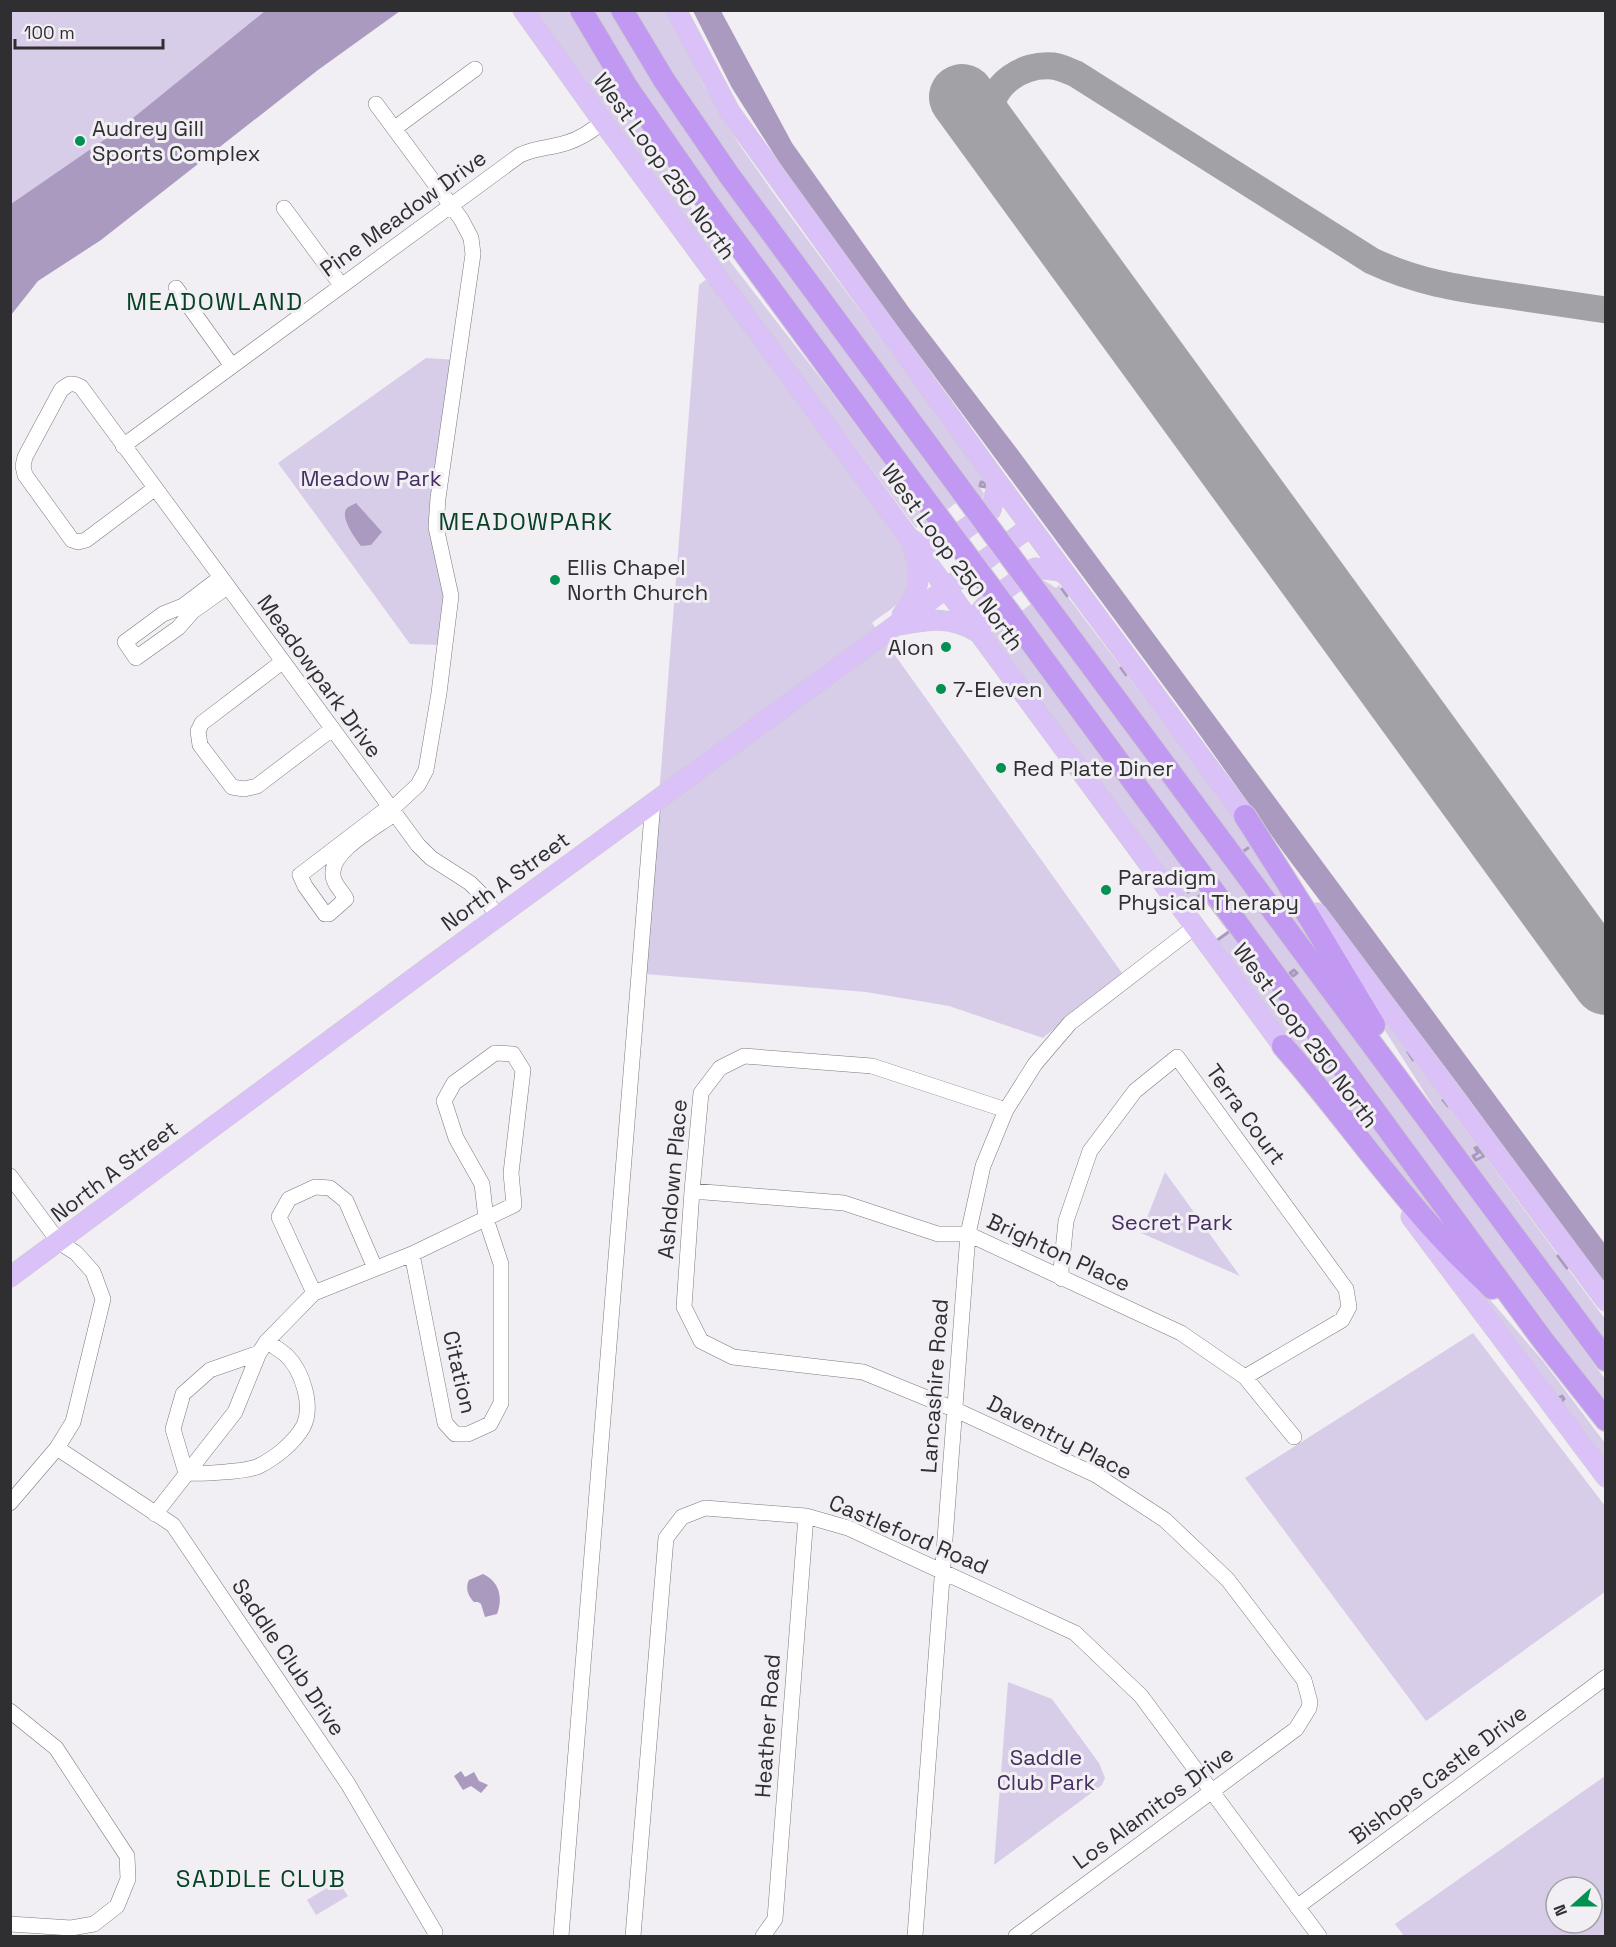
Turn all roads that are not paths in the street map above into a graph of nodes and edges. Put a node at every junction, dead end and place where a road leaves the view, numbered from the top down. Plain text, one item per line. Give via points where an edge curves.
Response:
1 (523, 10) edge
2 (581, 10) edge
3 (622, 10) edge
4 (676, 10) edge
5 (475, 69) dead end
6 (376, 104) dead end
7 (603, 122) junction
8 (395, 129) junction
9 (451, 204) junction
10 (284, 208) dead end
11 (342, 285) junction
12 (176, 288) dead end
13 (232, 366) junction
14 (123, 446) junction
15 (996, 480) junction
16 (154, 489) junction
17 (1030, 527) junction
18 (911, 539) junction
19 (1064, 574) junction
20 (224, 583) junction
21 (946, 588) junction
22 (184, 612) dead end
23 (893, 627) junction
24 (981, 634) junction
25 (282, 662) junction
26 (332, 729) junction
27 (653, 802) junction
28 (391, 810) junction
29 (1245, 816) junction
30 (333, 855) dead end
31 (498, 916) junction
32 (1196, 926) junction
33 (1283, 1046) junction
34 (1006, 1110) junction
35 (1461, 1164) junction
36 (10, 1176) edge
37 (692, 1191) junction
38 (486, 1219) junction
39 (968, 1234) junction
40 (59, 1242) junction
41 (412, 1254) junction
42 (375, 1268) junction
43 (10, 1277) edge
44 (1062, 1279) junction
45 (314, 1293) junction
46 (1605, 1301) edge
47 (1542, 1339) junction
48 (701, 1341) joint
49 (263, 1347) junction
50 (1605, 1360) edge
51 (1245, 1377) junction
52 (956, 1410) junction
53 (1605, 1420) edge
54 (1294, 1437) dead end
55 (57, 1448) junction
56 (186, 1473) junction
57 (1605, 1477) edge
58 (10, 1503) edge
59 (155, 1514) junction
60 (806, 1516) junction
61 (943, 1571) junction
62 (1605, 1677) edge
63 (1309, 1708) joint
64 (10, 1711) edge
65 (1212, 1792) junction
66 (1297, 1907) junction
67 (10, 1924) edge
68 (435, 1936) edge
69 (561, 1936) edge
70 (633, 1936) edge
71 (763, 1936) edge
72 (915, 1936) edge
73 (1016, 1936) edge
74 (1319, 1936) edge

1 - 7 main road, West Loop 250 North
2 - 47 highway, bridge via 627,87 709,205
3 - 35 highway, bridge via 729,176
4 - 15 main road via 730,112
5 - 8 street
6 - 8 street
7 - 9 street, Pine Meadow Drive via 564,144 520,155
7 - 18 main road, West Loop 250 North
8 - 9 street
9 - 11 street, Pine Meadow Drive
9 - 28 street via 471,238 473,255 436,523 451,598 426,770 418,785
10 - 11 street
11 - 13 street, Pine Meadow Drive
12 - 13 street
13 - 14 street, Pine Meadow Drive
14 - 16 street, Meadowpark Drive
14 - 16 street, Meadowpark Drive via 81,387 68,383 25,457 25,475 72,540 78,542
15 - 17 main road
15 - 18 main road via 991,510 943,545 923,547
16 - 20 street, Meadowpark Drive
17 - 19 main road
17 - 21 main road, North A Street
18 - 21 main road, West Loop 250 North
18 - 23 main road via 918,562 916,595
19 - 24 main road via 1035,568 989,601 980,612
19 - 29 main road
20 - 22 street
20 - 25 street, Meadowpark Drive
21 - 23 main road, North A Street
21 - 24 main road, West Loop 250 North
23 - 24 main road via 944,620 964,624
23 - 27 main road, North A Street
24 - 32 main road, West Loop 250 North
25 - 26 street, Meadowpark Drive
25 - 26 street via 202,723 198,731 200,745 232,787 248,789
26 - 28 street, Meadowpark Drive
27 - 31 main road, North A Street
27 - 69 street
28 - 30 street via 346,849
28 - 31 street, Meadowpark Drive via 431,858 470,883
29 - 35 highway
29 - 46 main road
31 - 40 main road, North A Street
32 - 33 main road, West Loop 250 North
32 - 34 street, Lancashire Road via 1070,1023 1035,1064
33 - 47 highway via 1440,1236
33 - 57 main road, West Loop 250 North
34 - 37 street, Ashdown Place via 872,1066 744,1056 720,1068 701,1093
34 - 39 street, Lancashire Road via 983,1166
35 - 50 highway
36 - 40 street
37 - 39 street, Brighton Place via 844,1203 938,1234
37 - 48 street, Ashdown Place via 684,1307
38 - 38 street, Citation via 482,1184 456,1138 444,1101 454,1083 495,1053 513,1054 524,1070 511,1173 514,1205
38 - 41 street
38 - 41 street, Citation via 501,1264 501,1403 490,1424 468,1434 455,1434 445,1423
39 - 44 street, Brighton Place
39 - 52 street, Lancashire Road
40 - 43 main road, North A Street
40 - 55 street via 93,1272 103,1299 73,1422
41 - 42 street
42 - 45 street
42 - 45 street via 346,1201 330,1188 315,1187 289,1199 279,1217
44 - 51 street, Brighton Place via 1181,1333
44 - 51 street, Terra Court via 1066,1221 1090,1151 1135,1091 1177,1058 1346,1289 1349,1307 1342,1320
45 - 49 street
47 - 53 highway
48 - 52 street, Daventry Place via 733,1357 864,1372
49 - 56 street via 235,1412
49 - 56 street via 210,1370 183,1394 173,1429
49 - 56 street via 287,1355 300,1377 308,1401 303,1426 283,1451 257,1468
51 - 54 street, Brighton Place
52 - 61 street, Lancashire Road
52 - 63 street, Daventry Place via 1096,1475 1165,1520 1228,1580 1304,1680
55 - 58 street
55 - 59 street, Saddle Club Drive
56 - 59 street
59 - 68 street, Saddle Club Drive via 173,1525 348,1784
60 - 61 street, Castleford Road via 848,1528
60 - 70 street, Castleford Road via 705,1508 682,1517 666,1538
60 - 71 street, Heather Road via 775,1919
61 - 65 street, Castleford Road via 1075,1633 1141,1696
61 - 72 street, Lancashire Road
62 - 66 street, Bishops Castle Drive
63 - 65 street, Los Alamitos Drive via 1296,1729
64 - 67 street via 56,1748 127,1856 128,1879 117,1906 94,1924 71,1928
65 - 66 street, Castleford Road
65 - 73 street, Los Alamitos Drive
66 - 74 street, Castleford Road

